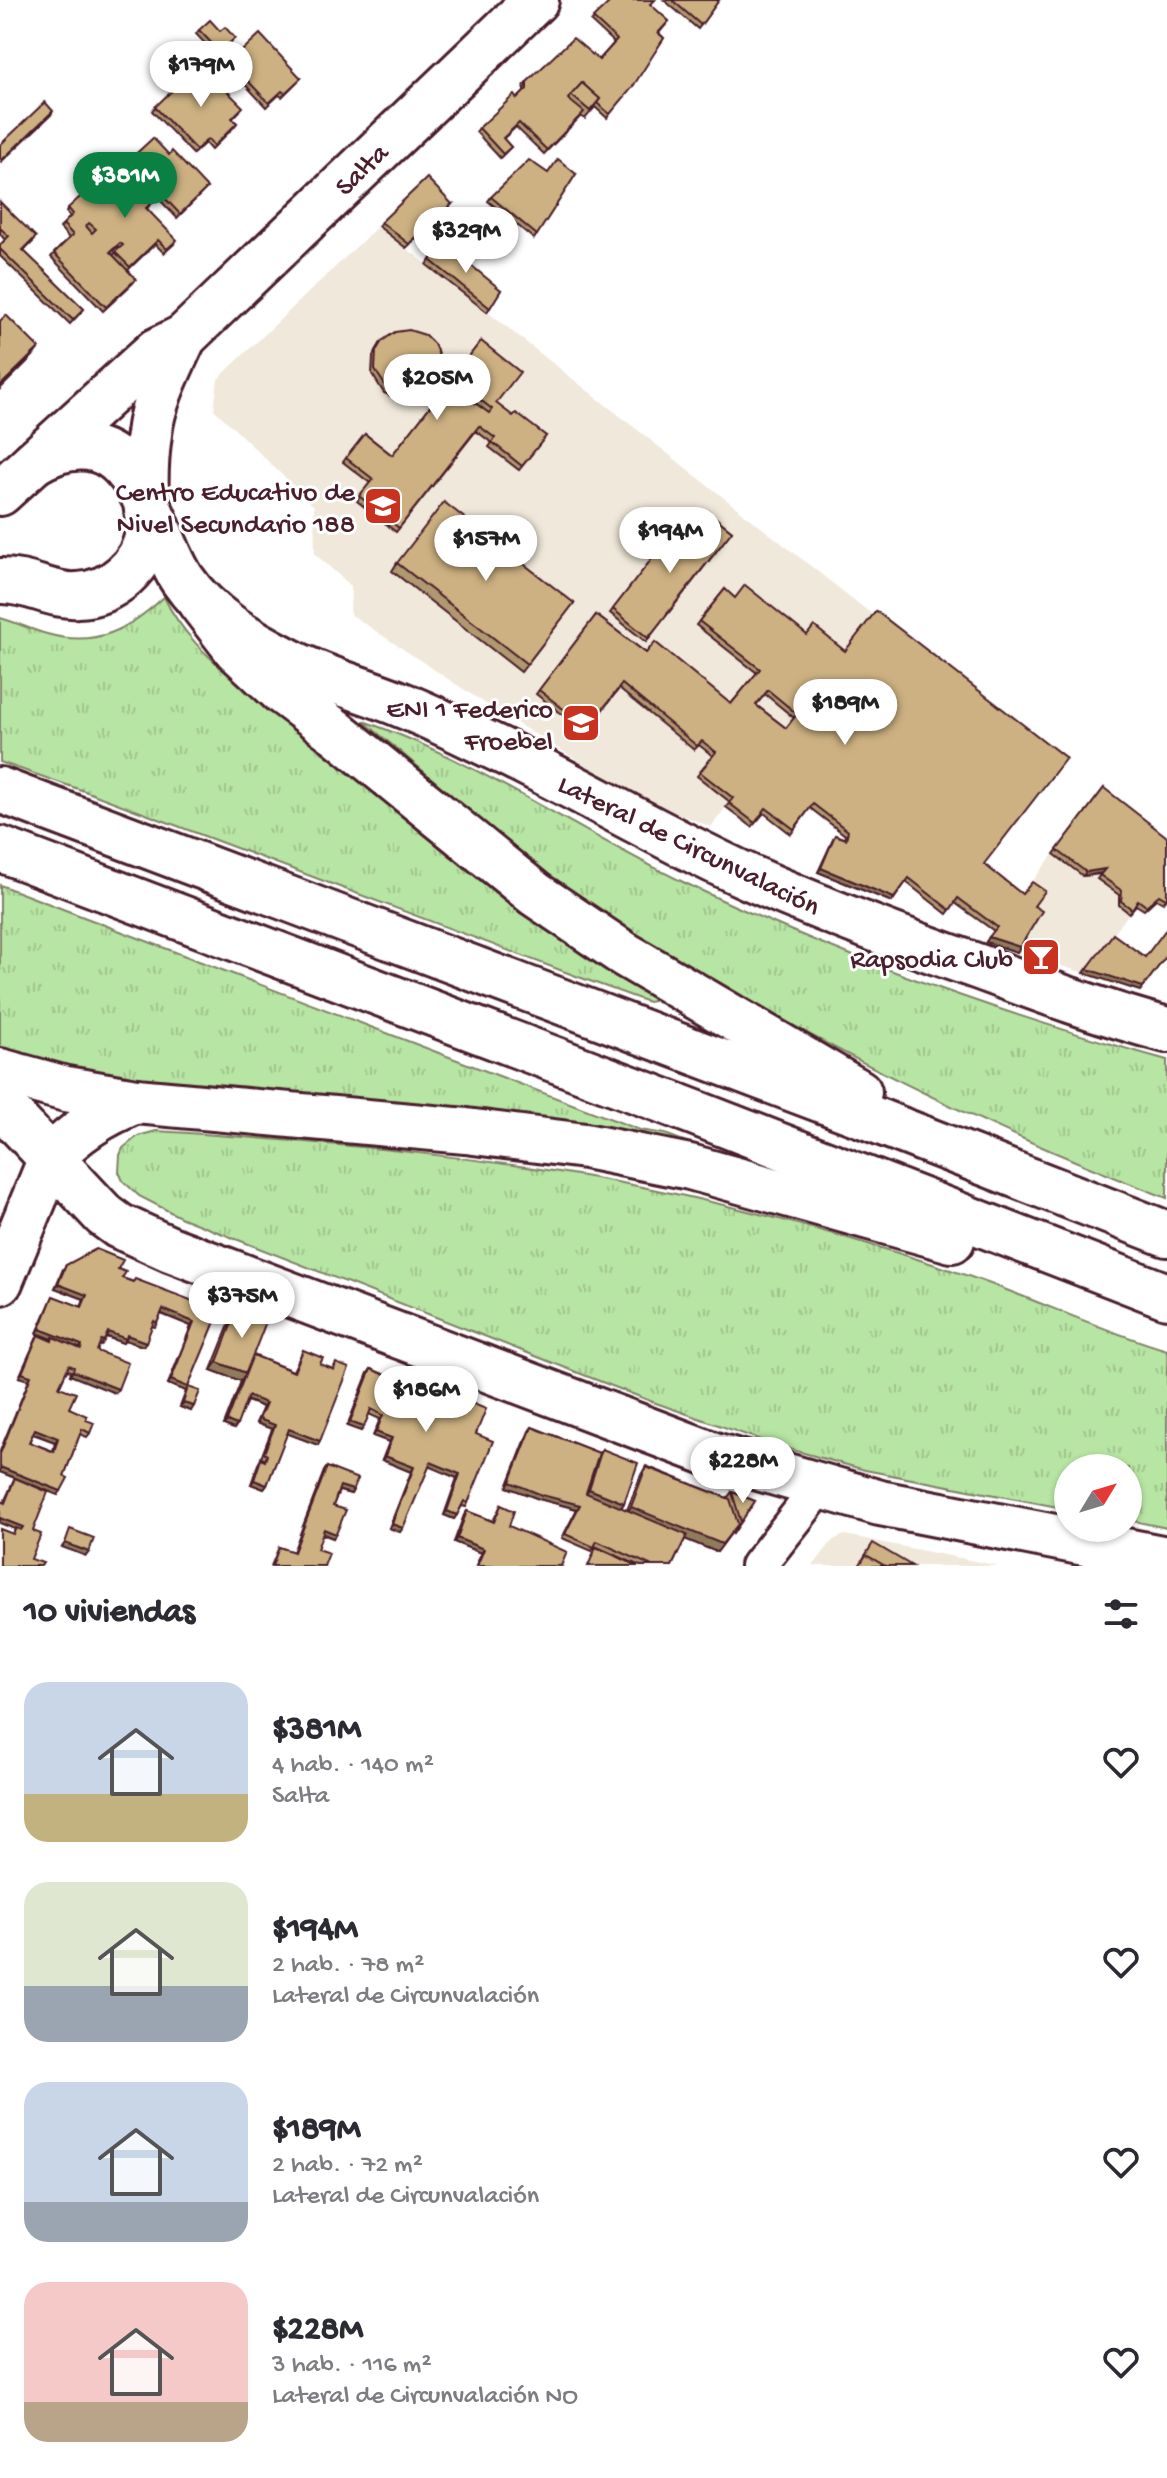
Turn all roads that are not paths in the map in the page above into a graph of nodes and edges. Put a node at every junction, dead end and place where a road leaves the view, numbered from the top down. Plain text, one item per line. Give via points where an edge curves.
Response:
1 (536, 0) edge
2 (184, 337) junction
3 (34, 462) junction
4 (0, 493) edge
5 (146, 500) junction
6 (0, 581) edge
7 (200, 602) junction
8 (0, 790) edge
9 (0, 849) edge
10 (1167, 1030) edge
11 (0, 1071) edge
12 (136, 1101) junction
13 (0, 1104) edge
14 (51, 1158) junction
15 (982, 1163) junction
16 (1167, 1234) edge
17 (0, 1282) edge
18 (1167, 1299) edge
19 (820, 1487) junction
20 (1167, 1559) edge
21 (758, 1566) edge

1 - 2 main road, Salta
2 - 3 main road, Salta via 156,351
2 - 5 main road, Salta via 154,407
3 - 4 main road, Salta
3 - 5 main road, Lateral de Circunvalación via 57,451 86,448 102,453 132,476
5 - 6 main road, Salta via 143,550 116,583 65,595 29,583
5 - 7 main road, Lateral de Circunvalación via 181,577
7 - 10 main road, Lateral de Circunvalación via 236,631 288,661 440,721 752,878 899,938
7 - 15 main road via 237,650 281,691 535,894 703,1003
8 - 15 main road
9 - 18 main road
11 - 12 main road
12 - 14 main road via 86,1126
12 - 18 main road via 585,1146 728,1177
13 - 14 main road
14 - 17 main road
14 - 19 main road via 104,1215 170,1249 714,1455
15 - 16 main road
19 - 20 main road
19 - 21 street

